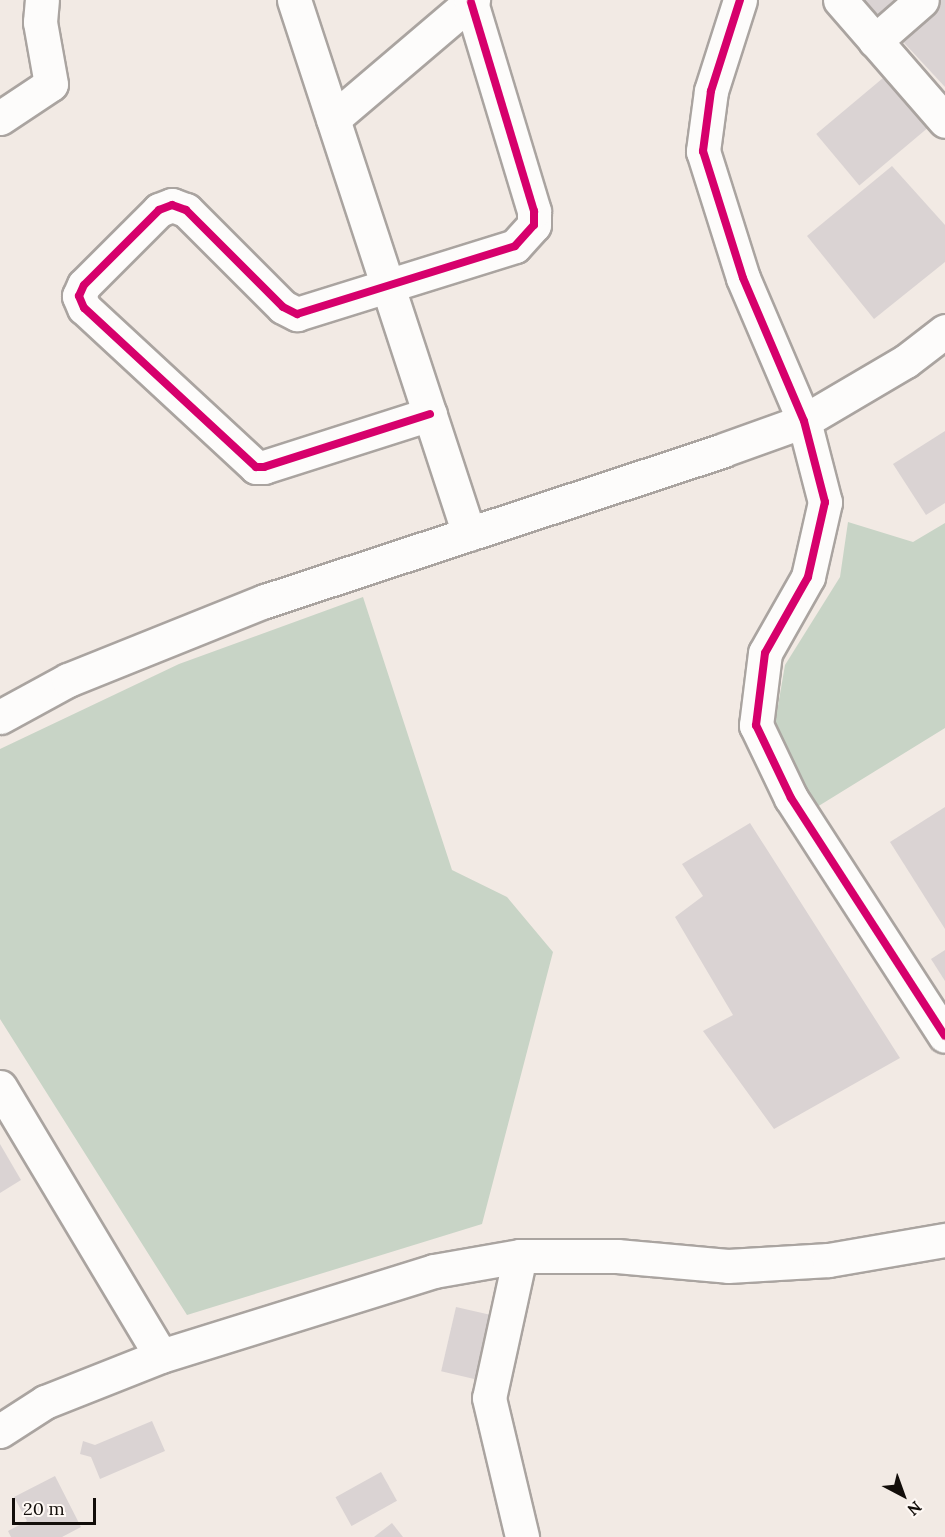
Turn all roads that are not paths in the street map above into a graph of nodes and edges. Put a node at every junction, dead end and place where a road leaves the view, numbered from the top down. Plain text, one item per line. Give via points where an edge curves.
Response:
1 (42, 0) edge
2 (294, 0) edge
3 (740, 0) edge
4 (840, 0) edge
5 (922, 0) edge
6 (472, 1) edge
7 (875, 41) junction
8 (0, 118) edge
9 (333, 118) junction
10 (945, 121) edge
11 (388, 286) junction
12 (945, 331) edge
13 (430, 414) junction
14 (804, 421) junction
15 (470, 534) junction
16 (0, 717) edge
17 (945, 1036) edge
18 (0, 1087) edge
19 (945, 1239) edge
20 (520, 1256) junction
21 (160, 1356) junction
22 (0, 1431) edge
23 (522, 1537) edge

1 - 8 street via 40,22 51,84
2 - 9 street
3 - 14 street via 711,91 702,152 743,278
4 - 7 street
5 - 7 street
6 - 9 street
6 - 11 street via 534,211 534,225 515,246
7 - 10 street
9 - 11 street
11 - 13 street
11 - 13 street via 306,314 291,312 186,210 172,205 159,210 84,285 79,296 84,308 256,467
12 - 14 street via 906,361
13 - 15 street
14 - 15 street
14 - 17 street via 825,502 808,577 765,653 756,725 791,798
15 - 16 street via 265,601 68,680
18 - 21 street
19 - 20 street via 829,1260 728,1266 617,1256
20 - 21 street via 434,1271
20 - 23 street via 489,1398
21 - 22 street via 45,1402

